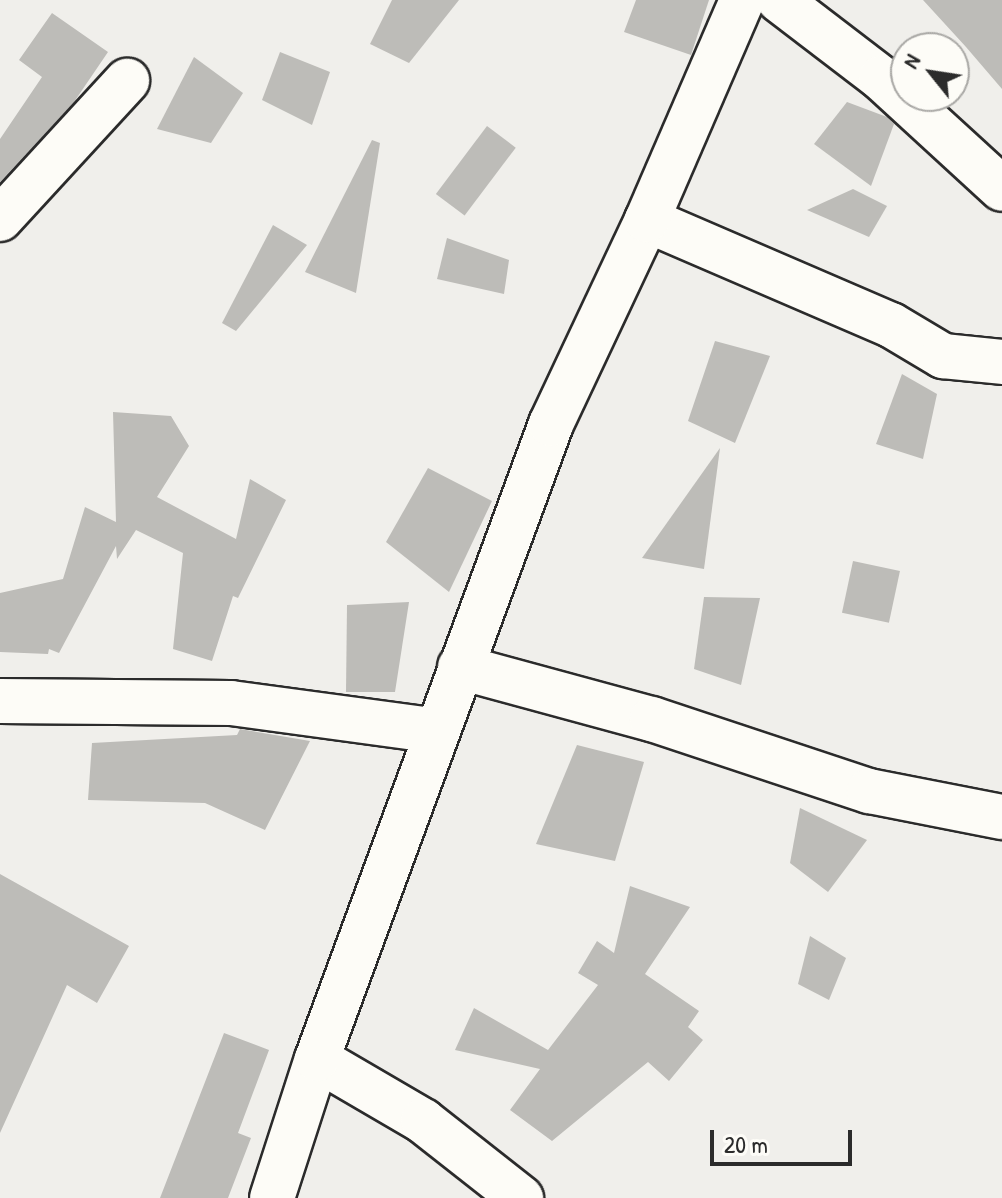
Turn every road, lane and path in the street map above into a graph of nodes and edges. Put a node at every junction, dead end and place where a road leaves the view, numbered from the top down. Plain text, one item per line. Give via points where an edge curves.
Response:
1 (742, 0) edge
2 (779, 0) edge
3 (127, 81) dead end
4 (1002, 189) edge
5 (0, 219) edge
6 (647, 220) junction
7 (1002, 362) edge
8 (460, 667) junction
9 (0, 701) edge
10 (437, 731) junction
11 (1002, 817) edge
12 (317, 1059) junction
13 (272, 1198) edge
14 (521, 1198) edge

1 - 6 street
2 - 4 street via 881,78
3 - 5 street
6 - 7 street via 891,325 943,356
6 - 8 street via 551,424
8 - 10 street
8 - 11 street via 652,719 869,791
9 - 10 street via 231,703
10 - 12 street
12 - 13 street
12 - 14 street via 423,1121

